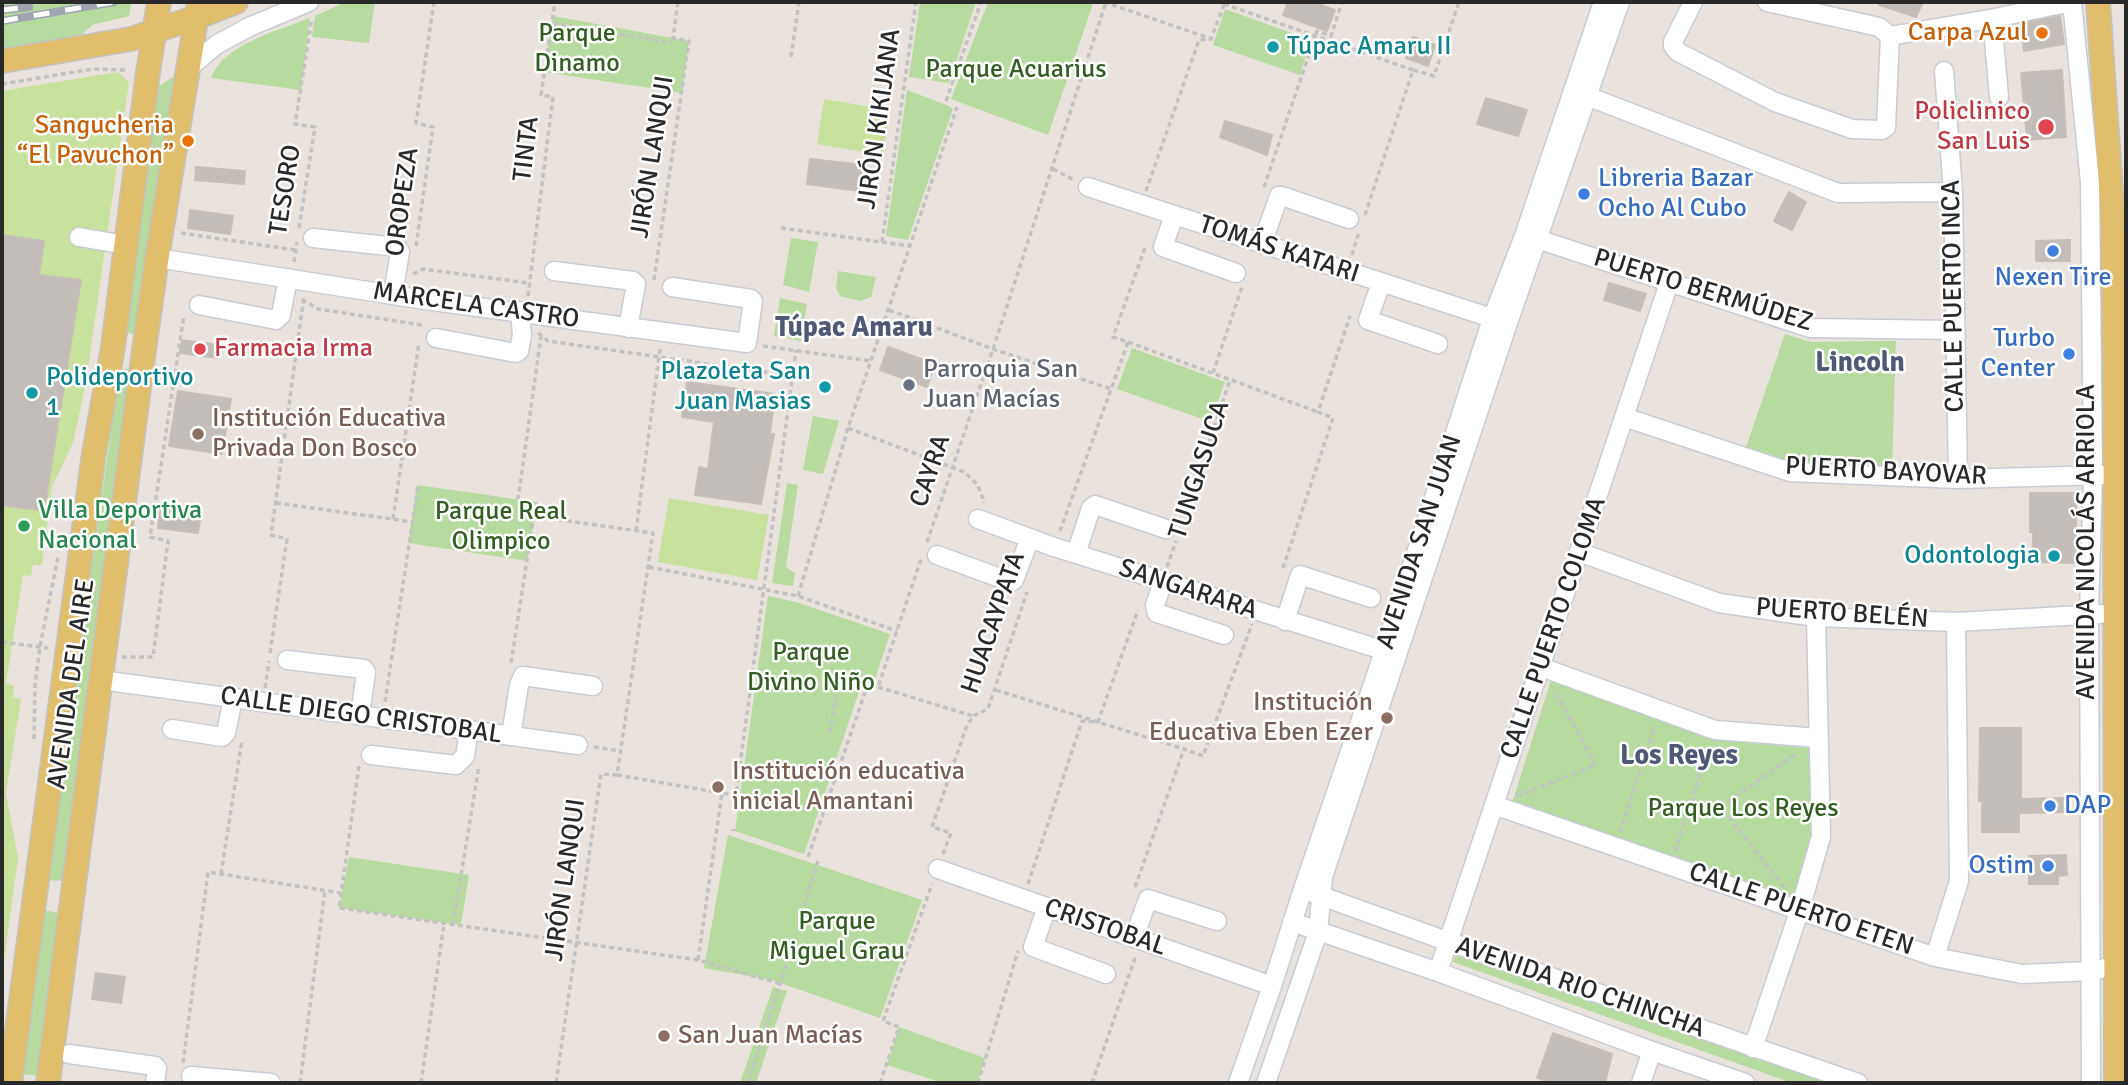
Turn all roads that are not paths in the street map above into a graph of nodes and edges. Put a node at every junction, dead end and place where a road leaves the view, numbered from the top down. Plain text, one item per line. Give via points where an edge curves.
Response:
1 (159, 2) edge
2 (236, 2) edge
3 (1603, 2) edge
4 (1620, 2) edge
5 (1693, 2) edge
6 (1767, 2) edge
7 (2072, 2) edge
8 (2098, 2) edge
9 (311, 6) edge
10 (198, 10) edge
11 (1995, 18) junction
12 (155, 31) junction
13 (1890, 36) junction
14 (2, 61) edge
15 (189, 68) junction
16 (1944, 71) dead end
17 (1587, 96) junction
18 (1999, 97) dead end
19 (1088, 187) road end
20 (1953, 192) junction
21 (1158, 210) junction
22 (1349, 219) dead end
23 (79, 237) dead end
24 (313, 238) dead end
25 (1538, 239) junction
26 (1262, 244) junction
27 (126, 246) junction
28 (157, 258) junction
29 (554, 271) dead end
30 (1240, 277) road end
31 (293, 282) junction
32 (1381, 283) junction
33 (1669, 283) junction
34 (673, 287) dead end
35 (409, 297) junction
36 (193, 305) road end
37 (522, 315) junction
38 (1500, 321) junction
39 (628, 328) junction
40 (1956, 330) junction
41 (428, 338) road end
42 (1438, 344) dead end
43 (113, 347) junction
44 (144, 350) junction
45 (1624, 417) junction
46 (2104, 475) junction
47 (1958, 479) junction
48 (978, 519) road end
49 (1166, 529) dead end
50 (1030, 538) junction
51 (1579, 552) junction
52 (928, 553) road end
53 (1076, 554) junction
54 (1156, 579) junction
55 (1371, 598) dead end
56 (2089, 613) junction
57 (2115, 614) junction
58 (1816, 617) junction
59 (1285, 621) junction
60 (1956, 622) junction
61 (1224, 635) dead end
62 (1391, 653) junction
63 (287, 660) dead end
64 (1541, 667) junction
65 (101, 680) junction
66 (593, 686) dead end
67 (233, 698) junction
68 (360, 715) junction
69 (172, 729) dead end
70 (477, 731) junction
71 (511, 736) junction
72 (1819, 738) junction
73 (578, 745) road end
74 (366, 756) road end
75 (1494, 805) junction
76 (937, 869) road end
77 (1303, 889) junction
78 (35, 890) junction
79 (72, 895) junction
80 (1321, 896) junction
81 (1047, 907) junction
82 (1800, 909) junction
83 (1217, 921) dead end
84 (1292, 922) junction
85 (1318, 932) junction
86 (1137, 939) junction
87 (1449, 942) junction
88 (1935, 957) junction
89 (2115, 966) junction
90 (2091, 971) junction
91 (1438, 972) junction
92 (1106, 974) dead end
93 (1272, 986) junction
94 (1753, 1048) junction
95 (1652, 1051) junction
96 (69, 1054) dead end
97 (187, 1073) road end
98 (10, 1083) edge
99 (48, 1083) edge
100 (155, 1083) edge
101 (271, 1083) edge
102 (1238, 1083) edge
103 (1266, 1083) edge
104 (1641, 1083) edge
105 (1745, 1083) edge
106 (1858, 1083) edge
107 (2091, 1083) edge
108 (2116, 1083) edge

1 - 12 main road, AVENIDA DEL AIRE
2 - 10 main road
3 - 38 street, AVENIDA SAN JUAN
4 - 17 street, AVENIDA SAN JUAN
5 - 13 street via 1675,49 1775,103 1852,129 1886,127
6 - 13 street via 1879,27
7 - 11 street
7 - 46 street via 2090,182
8 - 46 main road, AVENIDA NICOLÁS ARRIOLA via 2112,206 2115,383
9 - 15 street via 249,27 216,45
10 - 12 main road
10 - 15 main road, AVENIDA DEL AIRE
11 - 13 street
11 - 18 street
12 - 14 main road
12 - 27 main road, AVENIDA DEL AIRE
15 - 28 main road, AVENIDA DEL AIRE
16 - 20 street, CALLE PUERTO INCA
17 - 20 street via 1838,193
17 - 25 street, AVENIDA SAN JUAN
19 - 21 street, TOMÁS KATARI
20 - 40 street, CALLE PUERTO INCA
21 - 26 street, TOMÁS KATARI
21 - 30 street via 1163,247
22 - 26 street via 1282,196
23 - 27 street
24 - 35 street via 397,247
25 - 33 street, PUERTO BERMÚDEZ
25 - 38 street, AVENIDA SAN JUAN
26 - 32 street, TOMÁS KATARI
27 - 43 main road, AVENIDA DEL AIRE
28 - 31 street, MARCELA CASTRO
28 - 44 main road, AVENIDA DEL AIRE
29 - 39 street via 633,281
31 - 35 street, MARCELA CASTRO
31 - 36 street via 276,320
32 - 38 street, TOMÁS KATARI
32 - 42 street via 1368,320
33 - 40 street, PUERTO BERMÚDEZ via 1810,328
33 - 45 street, CALLE PUERTO COLOMA
34 - 39 street, MARCELA CASTRO via 751,299 747,343
35 - 37 street, MARCELA CASTRO
37 - 39 street, MARCELA CASTRO
37 - 41 street via 516,353
38 - 62 street, AVENIDA SAN JUAN
40 - 47 street, CALLE PUERTO INCA
43 - 44 main road
43 - 78 main road, AVENIDA DEL AIRE via 94,453
44 - 65 main road, AVENIDA DEL AIRE
45 - 47 street, PUERTO BAYOVAR via 1790,472
45 - 51 street, CALLE PUERTO COLOMA
46 - 47 street, PUERTO BAYOVAR
46 - 56 street
46 - 57 main road, AVENIDA NICOLÁS ARRIOLA
48 - 50 street, SANGARARA
49 - 53 street via 1095,505
50 - 52 street via 1011,582
50 - 53 street, SANGARARA
51 - 58 street, PUERTO BELÉN via 1719,603
51 - 64 street, CALLE PUERTO COLOMA
53 - 54 street, SANGARARA
54 - 59 street, SANGARARA
54 - 61 street via 1157,613
55 - 59 street via 1300,575
56 - 57 street, PUERTO BELÉN
56 - 60 street, PUERTO BELÉN
56 - 90 street
57 - 89 main road, AVENIDA NICOLÁS ARRIOLA
58 - 60 street, PUERTO BELÉN
58 - 72 street
59 - 62 street, SANGARARA
60 - 88 street via 1959,881
62 - 77 street, AVENIDA SAN JUAN
62 - 80 street, AVENIDA SAN JUAN
63 - 68 street via 364,669
64 - 72 street via 1715,730
64 - 75 street, CALLE PUERTO COLOMA
65 - 67 street, CALLE DIEGO CRISTOBAL
65 - 79 main road, AVENIDA DEL AIRE
66 - 71 street via 523,676
67 - 68 street, CALLE DIEGO CRISTOBAL
67 - 69 street via 222,737
68 - 70 street, CALLE DIEGO CRISTOBAL
70 - 71 street, CALLE DIEGO CRISTOBAL
70 - 74 street via 456,765
71 - 73 street, CALLE DIEGO CRISTOBAL
72 - 82 street via 1821,836
75 - 82 street, CALLE PUERTO ETEN
75 - 87 street, CALLE PUERTO COLOMA
76 - 81 street, CRISTOBAL
77 - 80 street, AVENIDA RIO CHINCHA
77 - 84 street, AVENIDA SAN JUAN
78 - 79 main road
78 - 98 main road, AVENIDA DEL AIRE
79 - 99 main road, AVENIDA DEL AIRE
80 - 85 street, AVENIDA SAN JUAN
80 - 87 street, AVENIDA RIO CHINCHA
81 - 86 street, CRISTOBAL
81 - 92 street via 1033,947
82 - 88 street, CALLE PUERTO ETEN
82 - 94 street
83 - 86 street via 1148,899
84 - 85 street, AVENIDA RIO CHINCHA
84 - 93 street, AVENIDA SAN JUAN
85 - 91 street, AVENIDA RIO CHINCHA
85 - 103 street, AVENIDA SAN JUAN
86 - 93 street, CRISTOBAL
87 - 91 street, CALLE PUERTO COLOMA
87 - 94 street, AVENIDA RIO CHINCHA
88 - 90 street, CALLE PUERTO ETEN via 2022,974
89 - 90 street, CALLE PUERTO ETEN
89 - 108 main road, AVENIDA NICOLÁS ARRIOLA
90 - 107 street
91 - 95 street, AVENIDA RIO CHINCHA
93 - 102 street, AVENIDA SAN JUAN
94 - 106 street, AVENIDA RIO CHINCHA
95 - 104 street
95 - 105 street, AVENIDA RIO CHINCHA
96 - 100 street via 155,1066
97 - 101 street

